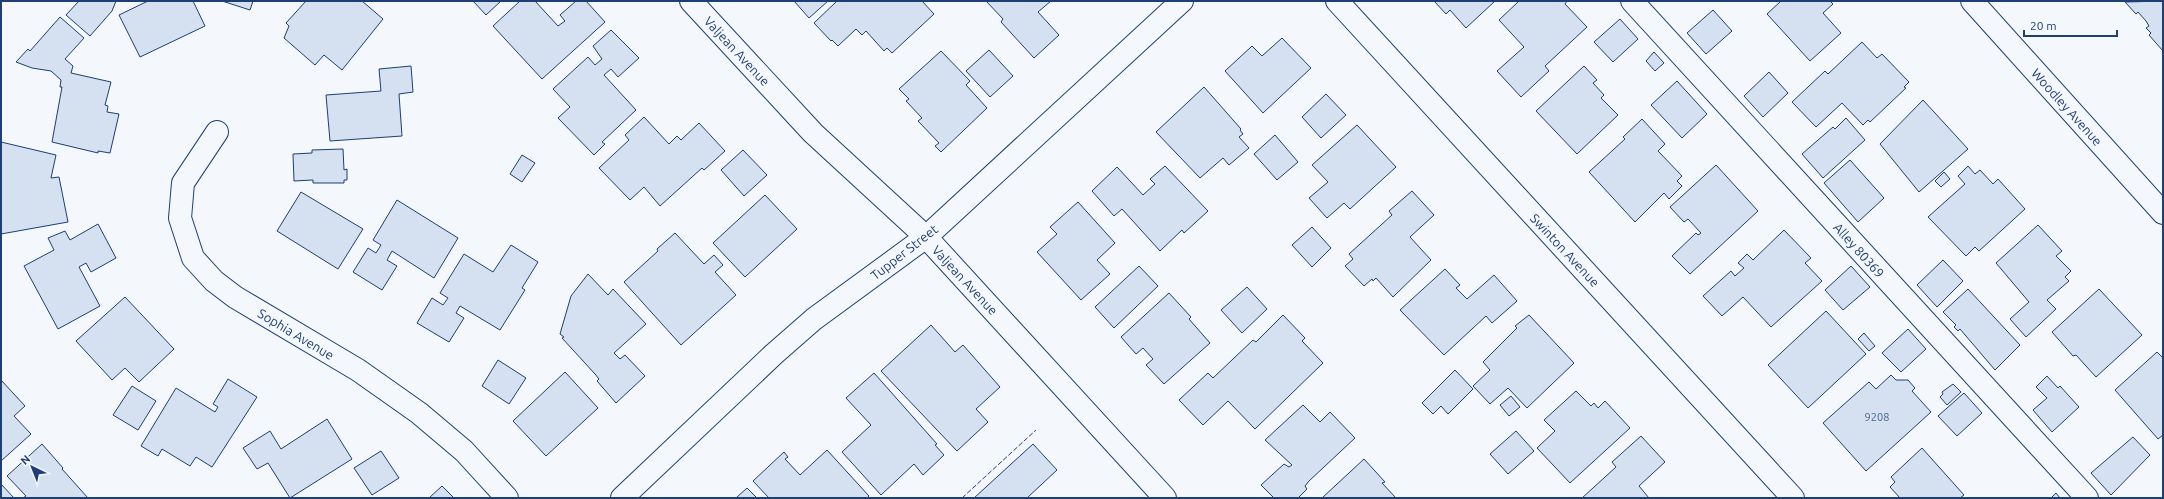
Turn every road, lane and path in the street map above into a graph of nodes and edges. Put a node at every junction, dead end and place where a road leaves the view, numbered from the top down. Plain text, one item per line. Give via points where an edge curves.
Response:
1 (691, 1) edge
2 (1182, 1) edge
3 (1337, 1) edge
4 (1632, 1) edge
5 (1972, 1) edge
6 (217, 132) dead end
7 (2163, 213) edge
8 (926, 237) junction
9 (507, 498) edge
10 (622, 498) edge
11 (1165, 498) edge
12 (1794, 498) edge
13 (2087, 498) edge

1 - 8 street, Valjean Avenue via 813,133
2 - 8 street, Tupper Street
3 - 12 street, Swinton Avenue
4 - 13 street, Alley 80369
5 - 7 street, Woodley Avenue
6 - 9 street, Sophia Avenue via 183,183 180,218 193,258 235,297 358,370 419,413 464,451
8 - 10 street, Tupper Street via 814,319
8 - 11 street, Valjean Avenue

